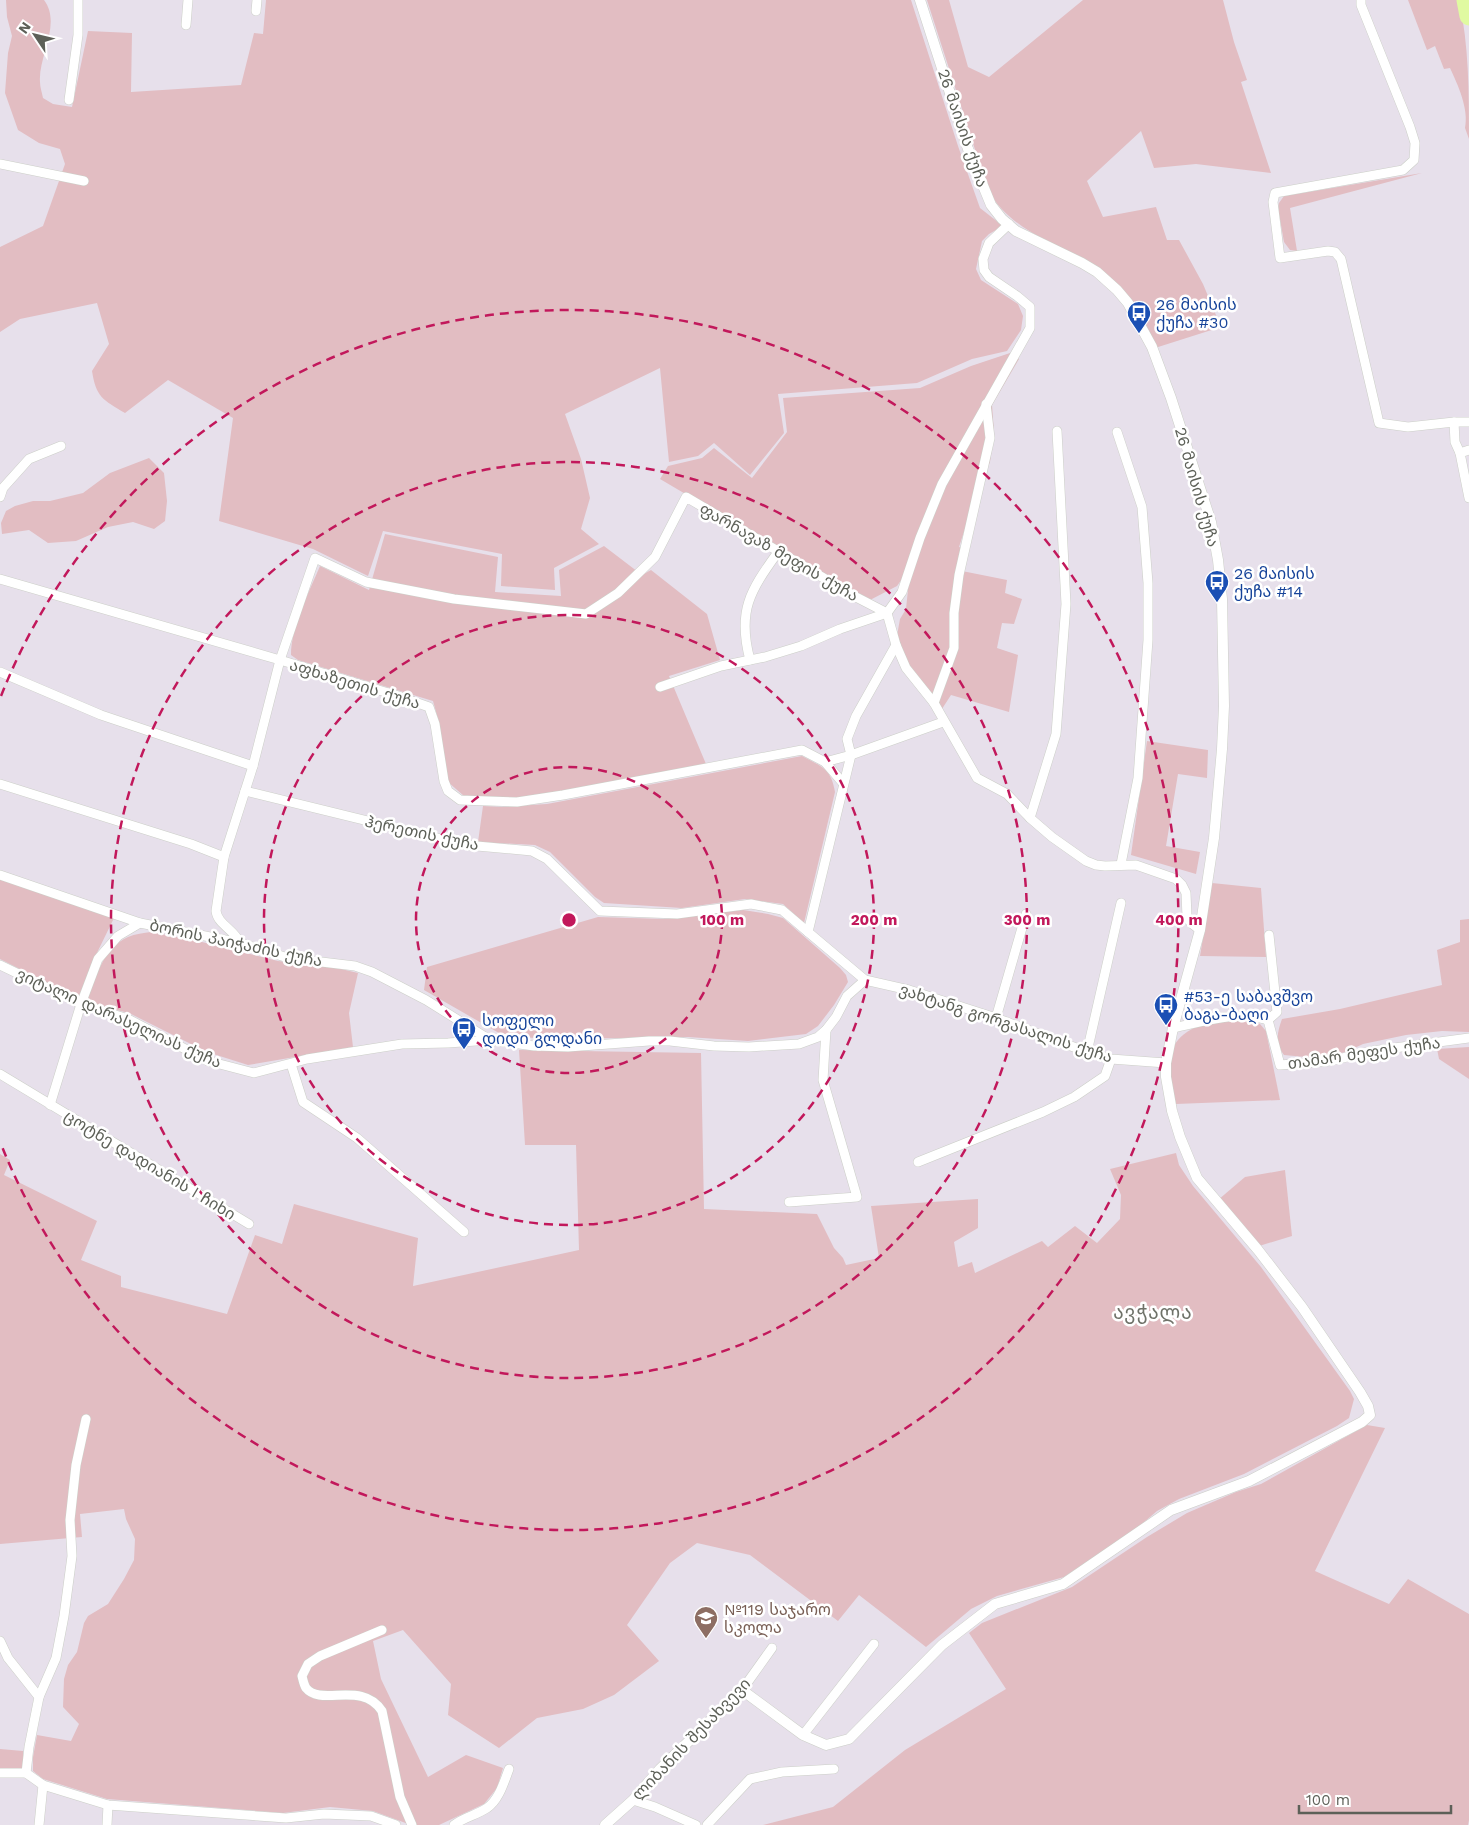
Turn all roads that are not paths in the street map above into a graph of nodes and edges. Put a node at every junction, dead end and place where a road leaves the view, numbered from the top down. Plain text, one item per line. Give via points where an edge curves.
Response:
1 (78, 0) edge
2 (188, 0) edge
3 (258, 0) edge
4 (920, 0) edge
5 (1361, 0) edge
6 (256, 11) dead end
7 (186, 25) dead end
8 (69, 100) dead end
9 (0, 164) edge
10 (84, 181) dead end
11 (1008, 224) junction
12 (986, 404) junction
13 (1454, 422) junction
14 (1469, 422) edge
15 (1057, 432) dead end
16 (1117, 432) dead end
17 (61, 446) dead end
18 (1469, 450) edge
19 (1460, 453) junction
20 (1, 491) edge
21 (1469, 498) edge
22 (778, 552) junction
23 (0, 579) edge
24 (887, 613) junction
25 (896, 645) junction
26 (280, 660) junction
27 (750, 660) junction
28 (0, 672) edge
29 (660, 687) dead end
30 (934, 703) junction
31 (944, 722) junction
32 (851, 755) junction
33 (825, 762) junction
34 (253, 766) junction
35 (843, 783) junction
36 (0, 784) edge
37 (245, 791) junction
38 (1030, 818) junction
39 (224, 857) junction
40 (1120, 864) junction
41 (0, 875) edge
42 (1121, 903) dead end
43 (1026, 914) dead end
44 (140, 923) junction
45 (1200, 930) junction
46 (808, 932) junction
47 (1269, 935) dead end
48 (240, 943) junction
49 (0, 965) edge
50 (865, 980) junction
51 (81, 1004) junction
52 (996, 1018) junction
53 (1268, 1020) junction
54 (1173, 1028) junction
55 (826, 1030) junction
56 (1469, 1038) edge
57 (490, 1040) junction
58 (1087, 1052) junction
59 (1111, 1058) junction
60 (1166, 1063) junction
61 (291, 1064) junction
62 (0, 1074) edge
63 (50, 1105) junction
64 (918, 1162) dead end
65 (789, 1202) dead end
66 (250, 1224) dead end
67 (464, 1232) dead end
68 (86, 1419) dead end
69 (382, 1630) dead end
70 (0, 1641) edge
71 (874, 1644) dead end
72 (772, 1648) dead end
73 (742, 1690) junction
74 (39, 1697) junction
75 (803, 1734) junction
76 (509, 1769) dead end
77 (834, 1769) dead end
78 (0, 1773) edge
79 (26, 1773) junction
80 (43, 1784) junction
81 (633, 1800) junction
82 (108, 1805) junction
83 (39, 1825) edge
84 (106, 1825) edge
85 (396, 1825) edge
86 (412, 1825) edge
87 (454, 1825) edge
88 (605, 1825) edge
89 (696, 1825) edge
90 (707, 1825) edge

1 - 8 street via 78,35
2 - 7 street
3 - 6 street
4 - 11 street, 26 მაისის ქუჩა via 976,173 991,205
5 - 13 street via 1410,127 1415,143 1414,160 1402,170 1275,193 1273,202 1280,258 1328,250 1341,259 1380,422 1408,427
9 - 10 street
11 - 12 street via 989,243 984,270 1030,307 1030,328
11 - 45 street, 26 მაისის ქუჩა via 1025,236 1090,268 1117,290 1128,304 1148,338 1161,370 1211,522 1222,599 1224,706 1214,838
12 - 24 street via 942,484 902,592
12 - 30 street via 990,438 958,574 954,648
13 - 14 street
13 - 19 street
15 - 38 street via 1066,604 1056,734
16 - 40 street via 1142,507 1148,583 1148,640 1138,778
17 - 20 street via 29,460
18 - 19 street
19 - 21 street
22 - 24 street, ფარნავაზ მეფის ქუჩა
22 - 26 street, ფარნავაზ მეფის ქუჩა via 686,497 655,557 618,593 586,614 454,599 366,582 315,558
22 - 27 street via 756,583 746,614 744,628
23 - 26 street, აფხაზეთის ქუჩა
24 - 25 street
24 - 27 street via 801,646
25 - 30 street via 906,668
25 - 32 street via 856,716 847,740
26 - 33 street, აფხაზეთის ქუჩა via 429,707 435,724 444,781 448,791 460,800 517,802 573,794 802,750
26 - 34 street
27 - 29 street via 721,666
28 - 34 street via 101,716
30 - 31 street
31 - 32 street
31 - 38 street via 977,778 1007,794
32 - 33 street
32 - 35 street
33 - 35 street, აფხაზეთის ქუჩა
34 - 37 street
35 - 46 street
36 - 39 street
37 - 39 street
37 - 46 street, ჰერეთის ქუჩა via 466,845 532,851 547,859 600,911 677,914 751,904 782,910
38 - 40 street via 1086,861 1096,866
39 - 48 street via 216,917 236,934
40 - 45 street via 1136,865 1176,879 1186,893 1187,917
41 - 44 street, ბორის პაიჭაძის ქუჩა
42 - 58 street
43 - 52 street
44 - 48 street, ბორის პაიჭაძის ქუჩა
44 - 51 street via 118,936 98,959
45 - 54 street, 26 მაისის ქუჩა
46 - 50 street, ვახტანგ გორგასალის ქუჩა
47 - 53 street via 1277,1012
48 - 57 street, ბორის პაიჭაძის ქუჩა via 288,958 355,966 372,972
49 - 51 street, ვიტალი დარასელიას ქუჩა
50 - 52 street, ვახტანგ გორგასალის ქუჩა via 909,990
50 - 55 street, ვიტალი დარასელიას ქუჩა via 847,996
51 - 61 street, ვიტალი დარასელიას ქუჩა via 128,1019 208,1061 254,1073
51 - 63 street
52 - 58 street, ვახტანგ გორგასალის ქუჩა
53 - 54 street via 1236,1016
53 - 56 street, თამარ მეფეს ქუჩა via 1280,1065 1330,1061 1372,1051
54 - 60 street, 26 მაისის ქუჩა
55 - 57 street, ვიტალი დარასელიას ქუჩა via 808,1042 748,1047 670,1041 568,1047
55 - 65 street via 823,1080 857,1197
57 - 61 street, ვიტალი დარასელიას ქუჩა via 402,1044
58 - 59 street, ვახტანგ გორგასალის ქუჩა
59 - 60 street, ვახტანგ გორგასალის ქუჩა
59 - 64 street via 1105,1076 1074,1097
60 - 75 street, 26 მაისის ქუჩა via 1172,1111 1197,1178 1302,1307 1360,1392 1370,1415 1249,1481 1171,1510 1062,1584 995,1604 942,1645 848,1739 826,1745
61 - 67 street via 303,1102 357,1138
62 - 63 street, ცოტნე დადიანის I ჩიხი
63 - 66 street, ცოტნე დადიანის I ჩიხი
68 - 74 street via 76,1465 70,1520 72,1556 64,1616 56,1658
69 - 86 street via 320,1656 308,1664 302,1676 305,1687 314,1694 358,1695 377,1702 382,1711 400,1797
70 - 74 street via 8,1658
71 - 75 street
72 - 73 street, ლიბანის შესახვევი
73 - 75 street
73 - 81 street, ლიბანის შესახვევი via 660,1769
74 - 79 street
76 - 87 street via 500,1792 488,1808
77 - 90 street via 782,1772 750,1779
78 - 79 street
79 - 80 street
80 - 82 street
80 - 83 street
81 - 88 street, ლიბანის შესახვევი
81 - 89 street
82 - 84 street
82 - 85 street via 286,1818 324,1814 371,1816

